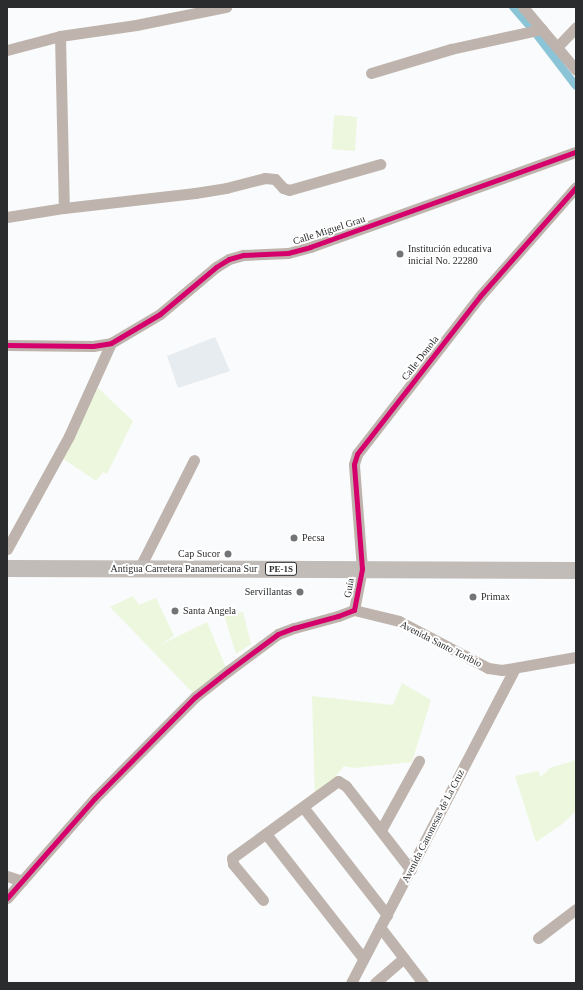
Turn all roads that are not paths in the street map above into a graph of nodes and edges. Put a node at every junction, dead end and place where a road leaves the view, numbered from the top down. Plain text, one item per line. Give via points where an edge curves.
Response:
1 (226, 7) edge
2 (523, 7) edge
3 (576, 28) edge
4 (542, 29) junction
5 (60, 36) junction
6 (557, 48) junction
7 (7, 50) edge
8 (576, 70) edge
9 (371, 73) dead end
10 (576, 152) edge
11 (380, 164) dead end
12 (576, 187) edge
13 (64, 208) junction
14 (7, 217) edge
15 (111, 343) junction
16 (7, 345) edge
17 (194, 460) dead end
18 (7, 549) edge
19 (7, 568) edge
20 (139, 569) junction
21 (362, 569) junction
22 (576, 570) edge
23 (354, 610) junction
24 (576, 657) edge
25 (516, 668) junction
26 (419, 761) dead end
27 (303, 807) junction
28 (381, 830) junction
29 (266, 834) junction
30 (410, 870) junction
31 (7, 876) edge
32 (22, 881) junction
33 (7, 898) edge
34 (263, 900) dead end
35 (576, 909) edge
36 (387, 915) junction
37 (380, 927) junction
38 (538, 938) dead end
39 (363, 958) junction
40 (404, 958) junction
41 (351, 983) edge
42 (375, 983) edge
43 (423, 983) edge

1 - 5 street via 136,25
2 - 4 street
3 - 6 street
4 - 6 street
4 - 9 street via 451,49
5 - 7 street
5 - 13 street
6 - 8 street
10 - 15 street, Calle Miguel Grau via 310,247 288,253 243,255 229,260 216,267 160,314
11 - 13 street via 289,190 283,188 275,179 265,178 195,193
12 - 21 street, Calle Donola via 480,296 357,454 354,464
13 - 14 street
15 - 16 street, Calle Miguel Grau via 93,346
15 - 18 street via 69,436
17 - 20 street
19 - 20 highway, Antigua Carretera Panamericana Sur / PE-1S
20 - 21 highway, Antigua Carretera Panamericana Sur / PE-1S
21 - 22 highway, Antigua Carretera Panamericana Sur / PE-1S
21 - 23 street, Guía
23 - 25 street, Avenida Santo Toribio via 400,622 488,668
23 - 32 street via 278,634 228,670 195,697 101,793
24 - 25 street, Avenida Santo Toribio
25 - 30 street, Avenida Canonesas de La Cruz
26 - 28 street
27 - 28 street via 334,782 341,782
27 - 29 street
27 - 36 street
28 - 30 street
29 - 34 street via 231,860
29 - 39 street
30 - 36 street, Avenida Canonesas de La Cruz
31 - 32 street
32 - 33 street
35 - 38 street
36 - 37 street, Avenida Canonesas de La Cruz
37 - 39 street, Avenida Canonesas de La Cruz
37 - 40 street
39 - 41 street, Avenida Canonesas de La Cruz
40 - 42 street
40 - 43 street

